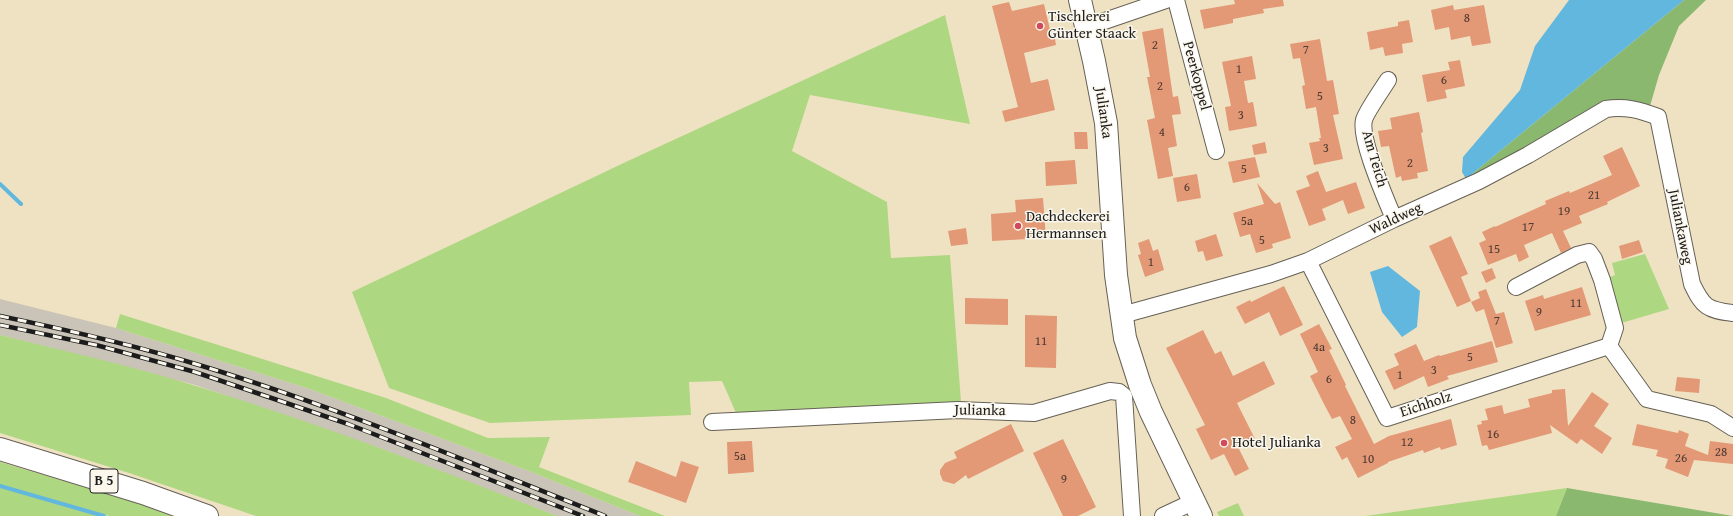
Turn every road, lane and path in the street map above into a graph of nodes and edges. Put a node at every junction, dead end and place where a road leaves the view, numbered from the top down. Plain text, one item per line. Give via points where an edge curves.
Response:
1 (1080, 0) edge
2 (1166, 0) edge
3 (1176, 0) edge
4 (1086, 27) junction
5 (1388, 80) dead end
6 (1658, 117) joint
7 (1216, 151) dead end
8 (1394, 219) junction
9 (1308, 261) junction
10 (1516, 287) dead end
11 (1733, 313) edge
12 (1122, 315) junction
13 (1609, 346) junction
14 (712, 422) dead end
15 (1733, 428) edge
16 (0, 448) edge
17 (1198, 508) edge
18 (207, 516) edge
19 (1132, 516) edge
20 (1163, 516) edge

1 - 4 main road, Julianka
2 - 4 street
3 - 7 street, Peerkoppel
4 - 12 main road, Julianka via 1106,123 1116,275
5 - 8 street, Am Teich via 1364,120 1365,139 1374,170
6 - 8 street, Waldweg via 1619,107 1606,110 1479,181
6 - 11 street, Juliankaweg via 1692,284 1705,306
8 - 9 street, Waldweg
9 - 12 street, Waldweg via 1271,274
9 - 13 street, Eichholz via 1387,418
10 - 13 street via 1577,255 1589,252 1602,280 1616,328
12 - 17 main road, Julianka via 1140,385
13 - 15 street via 1647,399 1712,414
14 - 19 street, Julianka via 958,410 1034,413 1110,391 1120,392 1124,396
16 - 18 main road, B 5
17 - 20 street, Julianka

